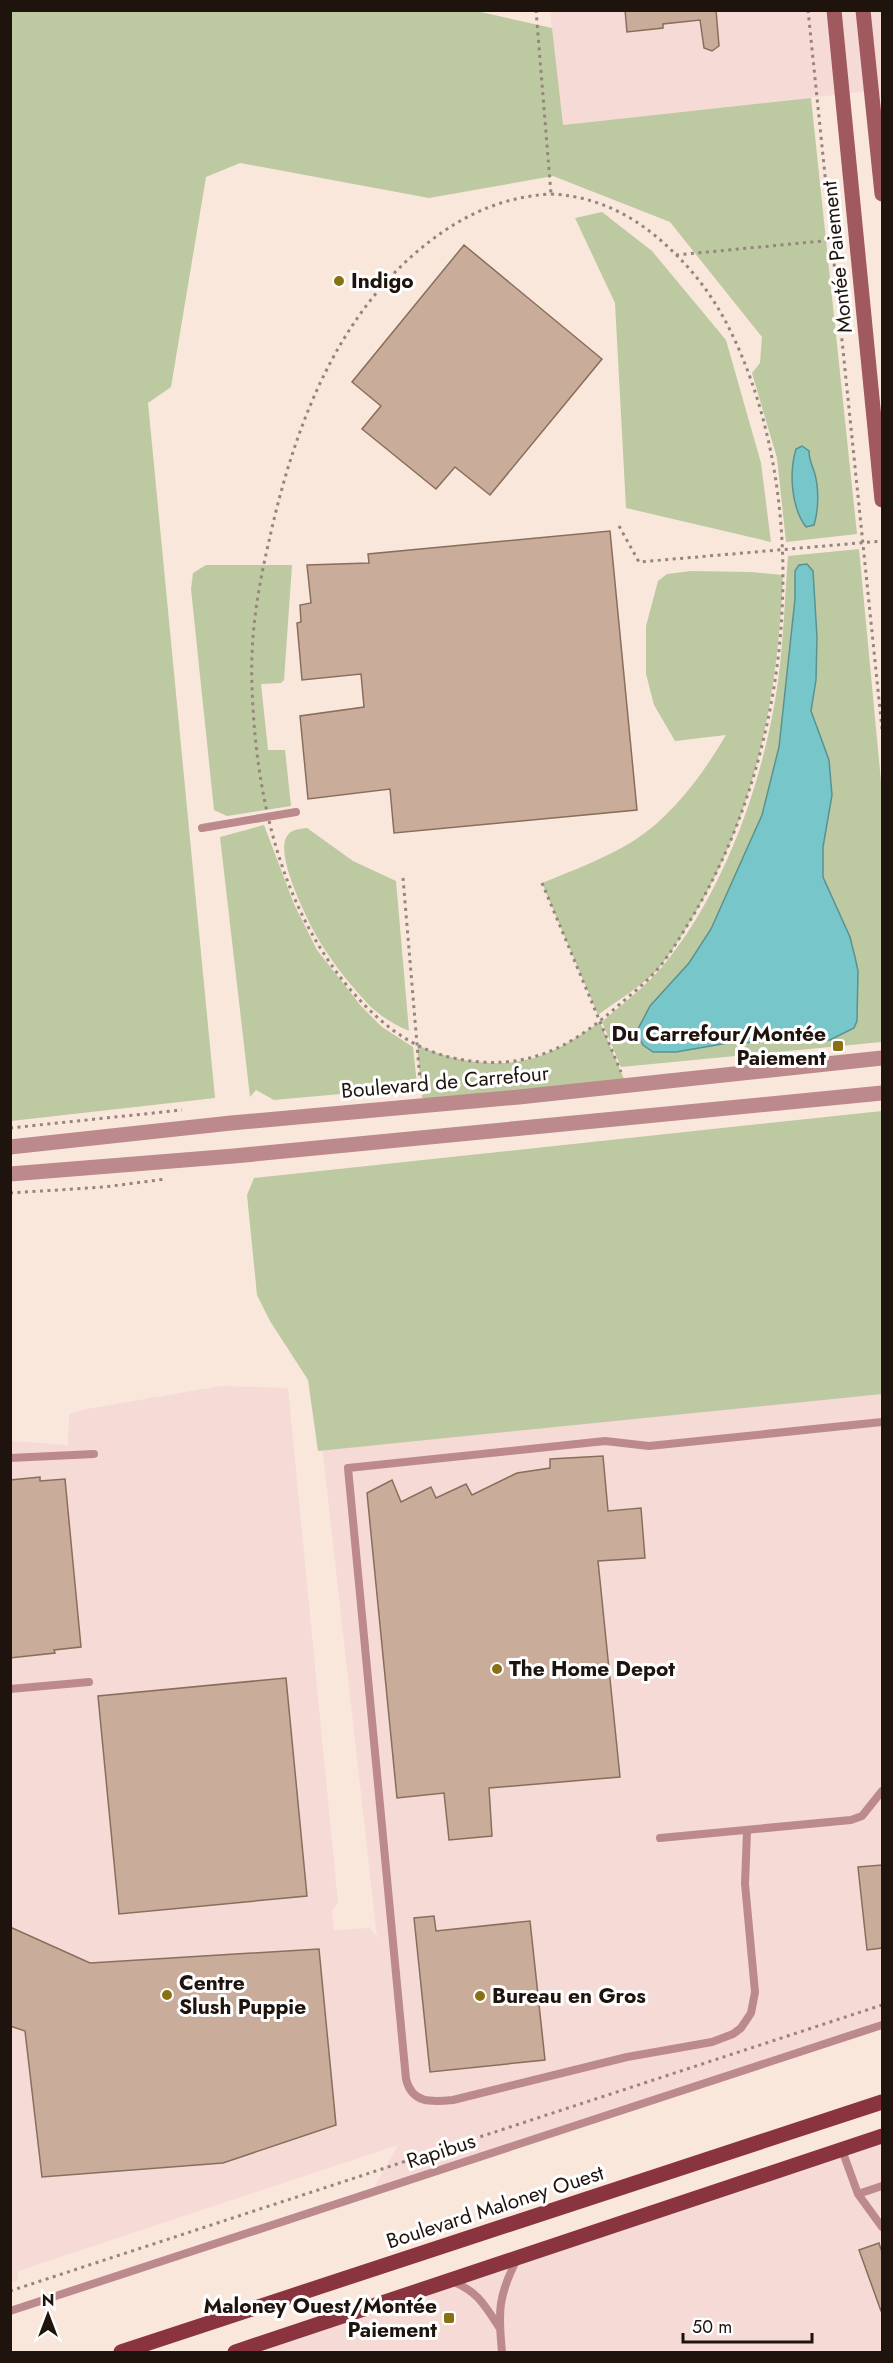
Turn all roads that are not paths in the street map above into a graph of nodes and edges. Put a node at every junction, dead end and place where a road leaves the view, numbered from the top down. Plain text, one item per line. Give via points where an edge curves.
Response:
1 (834, 10) edge
2 (863, 10) edge
3 (882, 194) edge
4 (882, 500) edge
5 (296, 812) dead end
6 (202, 828) dead end
7 (882, 1058) edge
8 (882, 1093) edge
9 (10, 1147) edge
10 (10, 1174) edge
11 (882, 1422) edge
12 (94, 1454) dead end
13 (10, 1458) edge
14 (89, 1682) dead end
15 (10, 1689) edge
16 (882, 1791) edge
17 (747, 1831) junction
18 (660, 1838) dead end
19 (882, 2025) edge
20 (882, 2102) edge
21 (882, 2136) edge
22 (842, 2150) junction
23 (882, 2186) edge
24 (858, 2194) junction
25 (882, 2227) edge
26 (517, 2259) junction
27 (451, 2281) junction
28 (10, 2311) edge
29 (499, 2327) junction
30 (121, 2352) edge
31 (235, 2352) edge
32 (502, 2352) edge

1 - 4 main road, Montée Paiement
2 - 3 main road
5 - 6 lane
7 - 9 street, Boulevard de Carrefour
8 - 10 street via 243,1156
11 - 17 lane via 649,1446 605,1441 348,1468 406,2079 415,2096 425,2101 453,2100 627,2057 712,2042 741,2028 751,2013 755,1992 745,1884
12 - 13 lane
14 - 15 lane
16 - 17 lane via 862,1816 851,1820
17 - 18 lane
19 - 28 lane, Rapibus
20 - 30 main road, Boulevard Maloney Ouest
21 - 22 main road
22 - 24 lane
22 - 26 main road
23 - 24 lane
24 - 25 lane
26 - 27 main road
26 - 29 lane via 501,2295
27 - 29 lane via 474,2292
27 - 31 main road
29 - 32 lane

